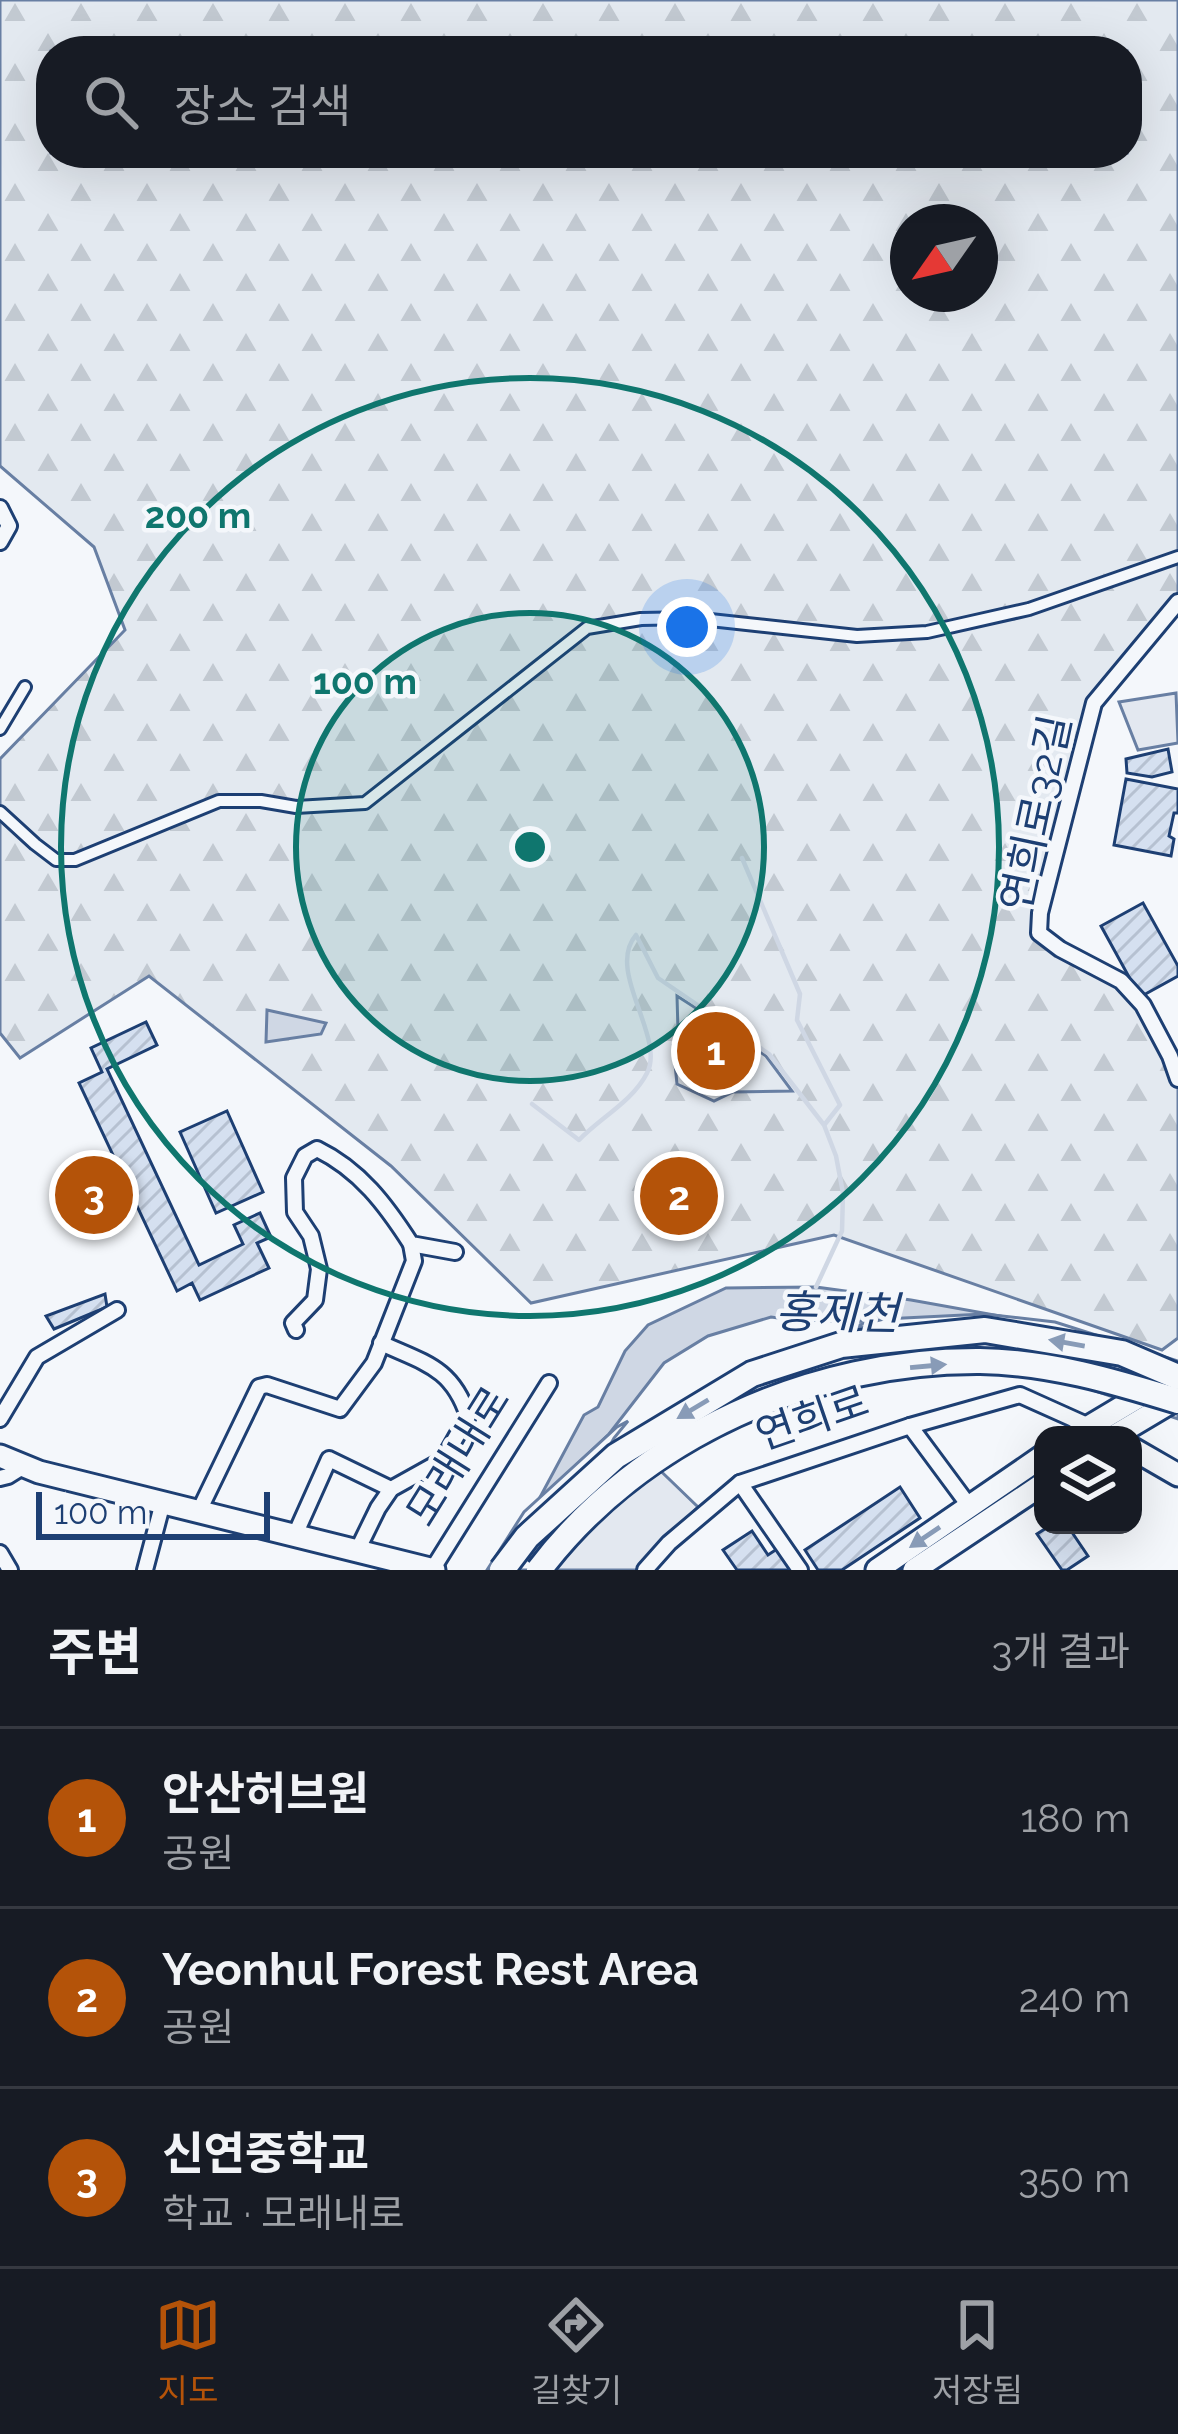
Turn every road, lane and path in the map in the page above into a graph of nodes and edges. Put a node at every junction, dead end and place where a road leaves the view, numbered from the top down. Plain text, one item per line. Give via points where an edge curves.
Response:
1 (0, 508) edge
2 (0, 542) edge
3 (1178, 557) edge
4 (1178, 602) edge
5 (25, 687) dead end
6 (0, 729) edge
7 (0, 812) edge
8 (1178, 1079) edge
9 (411, 1244) junction
10 (455, 1252) dead end
11 (118, 1310) dead end
12 (296, 1330) dead end
13 (381, 1343) junction
14 (1178, 1376) edge
15 (549, 1383) dead end
16 (1178, 1399) edge
17 (0, 1419) edge
18 (910, 1426) junction
19 (1092, 1426) edge
20 (1103, 1426) edge
21 (1114, 1426) edge
22 (1142, 1454) edge
23 (0, 1456) edge
24 (1034, 1462) edge
25 (24, 1466) junction
26 (1178, 1474) edge
27 (0, 1478) edge
28 (740, 1484) junction
29 (392, 1489) junction
30 (1034, 1490) edge
31 (163, 1502) junction
32 (970, 1507) junction
33 (200, 1511) junction
34 (295, 1535) junction
35 (357, 1551) junction
36 (0, 1553) edge
37 (10, 1570) edge
38 (145, 1570) edge
39 (433, 1570) edge
40 (502, 1570) edge
41 (539, 1570) edge
42 (645, 1570) edge
43 (800, 1570) edge
44 (877, 1570) edge
45 (914, 1570) edge

1 - 2 street via 9,526
3 - 7 street via 1029,609 927,632 857,636 692,618 587,628 365,803 219,802 76,860 56,860
4 - 8 street, 연희로32길 via 1094,703 1039,933 1121,981 1150,1018
5 - 6 street
9 - 10 street
9 - 12 street via 363,1179 317,1149 305,1156 294,1178 295,1212 319,1269 315,1300 293,1323
9 - 13 street via 413,1261
11 - 17 street via 37,1357
13 - 29 street via 441,1371 460,1391 468,1416 443,1460
13 - 33 street via 340,1409 260,1387
14 - 20 main road, bridge
14 -> 40 highway, bridge via 1122,1353 985,1330 841,1345 752,1374 616,1456
15 - 39 street, 모래내로
16 - 21 main road
41 -> 16 highway, bridge via 613,1491 686,1440 772,1398 855,1375 981,1361 1087,1373
18 - 19 street, 연희로 via 1020,1395
18 - 28 street, 연희로
18 - 32 street, 연희로
22 - 26 main road
23 - 25 main road, 모래내로
24 - 32 main road
25 - 27 street
25 - 31 main road, 모래내로
28 - 42 street, 연희로
28 - 43 street, 연희로
29 - 34 street, 모래내로 via 329,1459
29 - 35 street
30 - 45 main road
31 - 33 main road, 모래내로
31 - 38 street
32 -> 44 main road
33 - 34 main road, 모래내로
34 - 35 main road, 모래내로
35 - 39 main road, 모래내로
36 - 37 street

